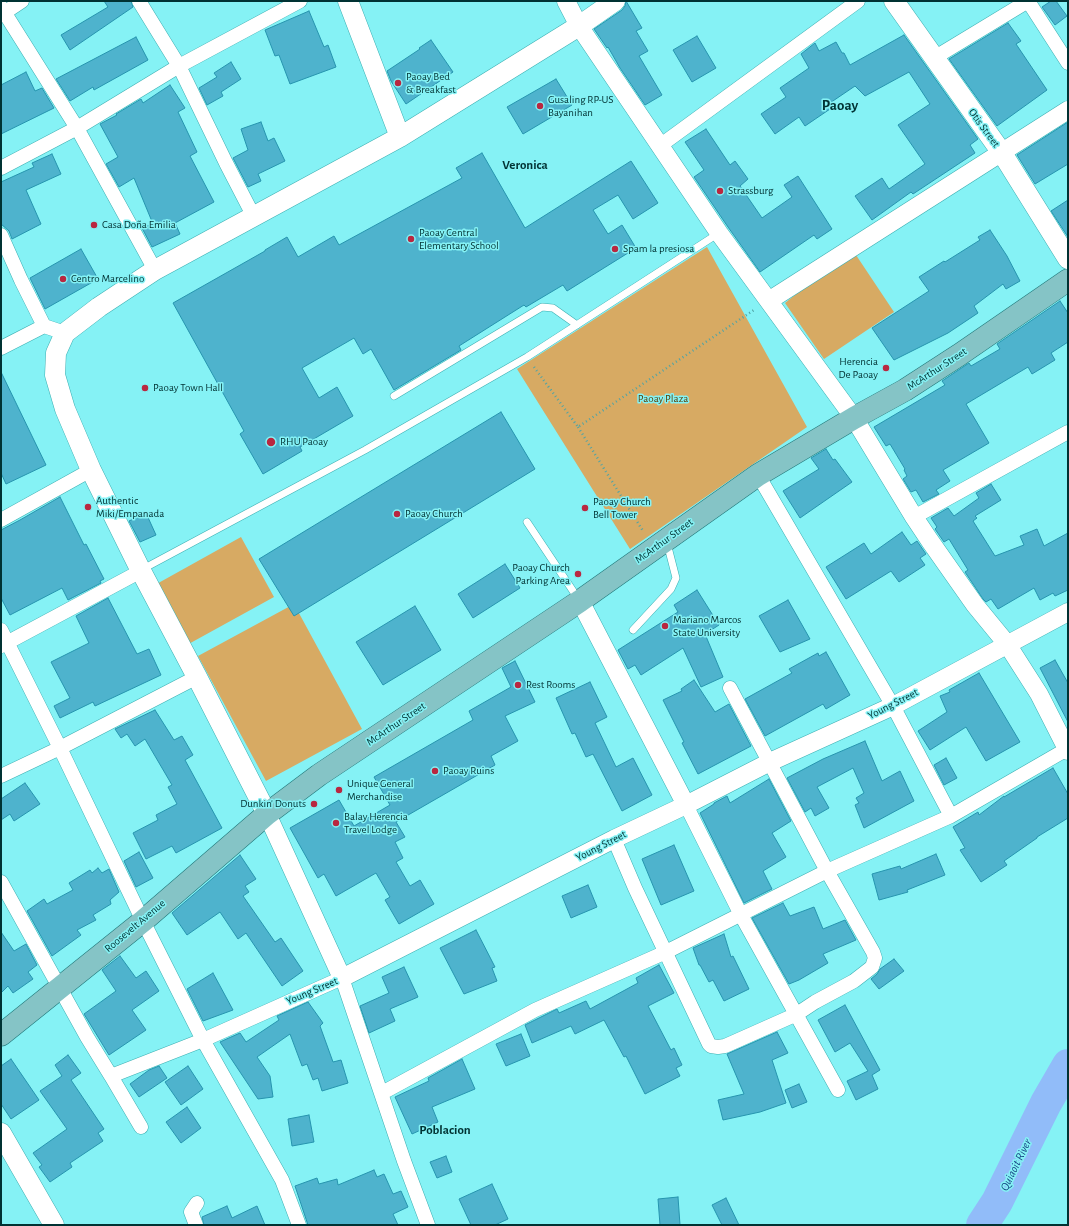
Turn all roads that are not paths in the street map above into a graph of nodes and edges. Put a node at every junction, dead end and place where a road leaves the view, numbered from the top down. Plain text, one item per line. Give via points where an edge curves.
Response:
1 (22, 1) edge
2 (139, 1) edge
3 (300, 1) edge
4 (348, 1) edge
5 (566, 1) edge
6 (615, 1) edge
7 (858, 1) edge
8 (894, 1) edge
9 (1028, 1) edge
10 (2, 12) edge
11 (579, 26) junction
12 (934, 58) junction
13 (1068, 64) edge
14 (179, 66) junction
15 (1068, 110) edge
16 (78, 128) junction
17 (400, 137) junction
18 (661, 145) junction
19 (1002, 152) junction
20 (1, 168) edge
21 (254, 217) junction
22 (719, 233) junction
23 (1, 235) edge
24 (1068, 259) edge
25 (155, 270) junction
26 (1068, 280) edge
27 (770, 300) junction
28 (577, 325) junction
29 (44, 326) junction
30 (65, 333) junction
31 (1, 348) edge
32 (394, 396) dead end
33 (854, 418) junction
34 (1068, 432) edge
35 (91, 470) junction
36 (758, 475) junction
37 (914, 517) junction
38 (1, 520) edge
39 (527, 522) dead end
40 (660, 543) junction
41 (141, 571) junction
42 (580, 601) junction
43 (1068, 612) edge
44 (1, 630) edge
45 (633, 630) dead end
46 (1007, 644) junction
47 (4, 645) edge
48 (197, 678) junction
49 (730, 688) dead end
50 (893, 706) junction
51 (60, 748) junction
52 (1067, 750) edge
53 (770, 762) junction
54 (1, 776) edge
55 (686, 805) junction
56 (267, 814) junction
57 (951, 816) junction
58 (614, 839) junction
59 (827, 872) junction
60 (1, 882) edge
61 (741, 915) junction
62 (143, 921) junction
63 (666, 952) junction
64 (342, 978) junction
65 (60, 988) junction
66 (797, 1014) junction
67 (1, 1035) edge
68 (202, 1040) junction
69 (111, 1076) junction
70 (838, 1090) dead end
71 (382, 1093) junction
72 (141, 1127) dead end
73 (1, 1133) edge
74 (196, 1203) dead end
75 (54, 1225) edge
76 (196, 1225) edge
77 (299, 1225) edge
78 (428, 1225) edge

1 - 10 street
2 - 14 street
3 - 14 street
4 - 17 main road
5 - 11 street
6 - 11 main road
7 - 18 street
8 - 12 main road, Otis Street
9 - 12 street
9 - 13 street
10 - 16 street
11 - 17 main road
11 - 18 street
12 - 19 main road, Otis Street
14 - 16 street
14 - 21 street
15 - 19 street
16 - 20 street
16 - 25 street
17 - 21 main road
18 - 22 street
19 - 24 main road, Otis Street
19 - 27 street
21 - 25 main road
22 - 27 street
22 - 28 lane
23 - 29 street
25 - 30 main road
26 - 33 main road, McArthur Street via 959,355
27 - 33 street
28 - 32 lane via 553,308 542,307
28 - 41 lane via 527,357 365,450
29 - 30 street
29 - 31 street
30 - 35 main road via 56,353 55,375 65,409
33 - 36 main road, McArthur Street
33 - 37 street
34 - 37 street
35 - 38 street
35 - 41 main road
36 - 40 main road, McArthur Street
36 - 50 street
37 - 46 street via 975,605
39 - 42 lane
40 - 42 main road, McArthur Street
40 - 45 lane via 676,578 671,590
41 - 47 street
41 - 48 main road
42 - 55 street
42 - 56 main road, McArthur Street via 326,771
43 - 46 street, Young Street
44 - 47 street
46 - 50 street, Young Street
46 - 52 street via 1039,694
47 - 51 street
48 - 51 street
48 - 56 main road
49 - 53 street
50 - 53 street, Young Street
50 - 57 street
51 - 54 street
51 - 62 street
52 - 57 street
53 - 55 street, Young Street
53 - 59 street
55 - 58 street, Young Street
55 - 61 street
56 - 62 main road, Roosevelt Avenue
56 - 64 street
57 - 59 street
58 - 63 street
58 - 64 street, Young Street
59 - 61 street
59 - 66 street via 875,958 872,967 854,981
60 - 65 street
61 - 63 street
61 - 66 street
62 - 65 main road, Roosevelt Avenue
62 - 68 street
63 - 66 street via 711,1046 725,1046
63 - 71 street via 535,1010
64 - 68 street, Young Street
64 - 71 street
65 - 67 main road, Roosevelt Avenue
65 - 69 street
66 - 70 street
68 - 69 street, Young Street
68 - 77 street via 282,1180
69 - 72 street
71 - 78 street
73 - 75 main road
74 - 76 street via 191,1212

